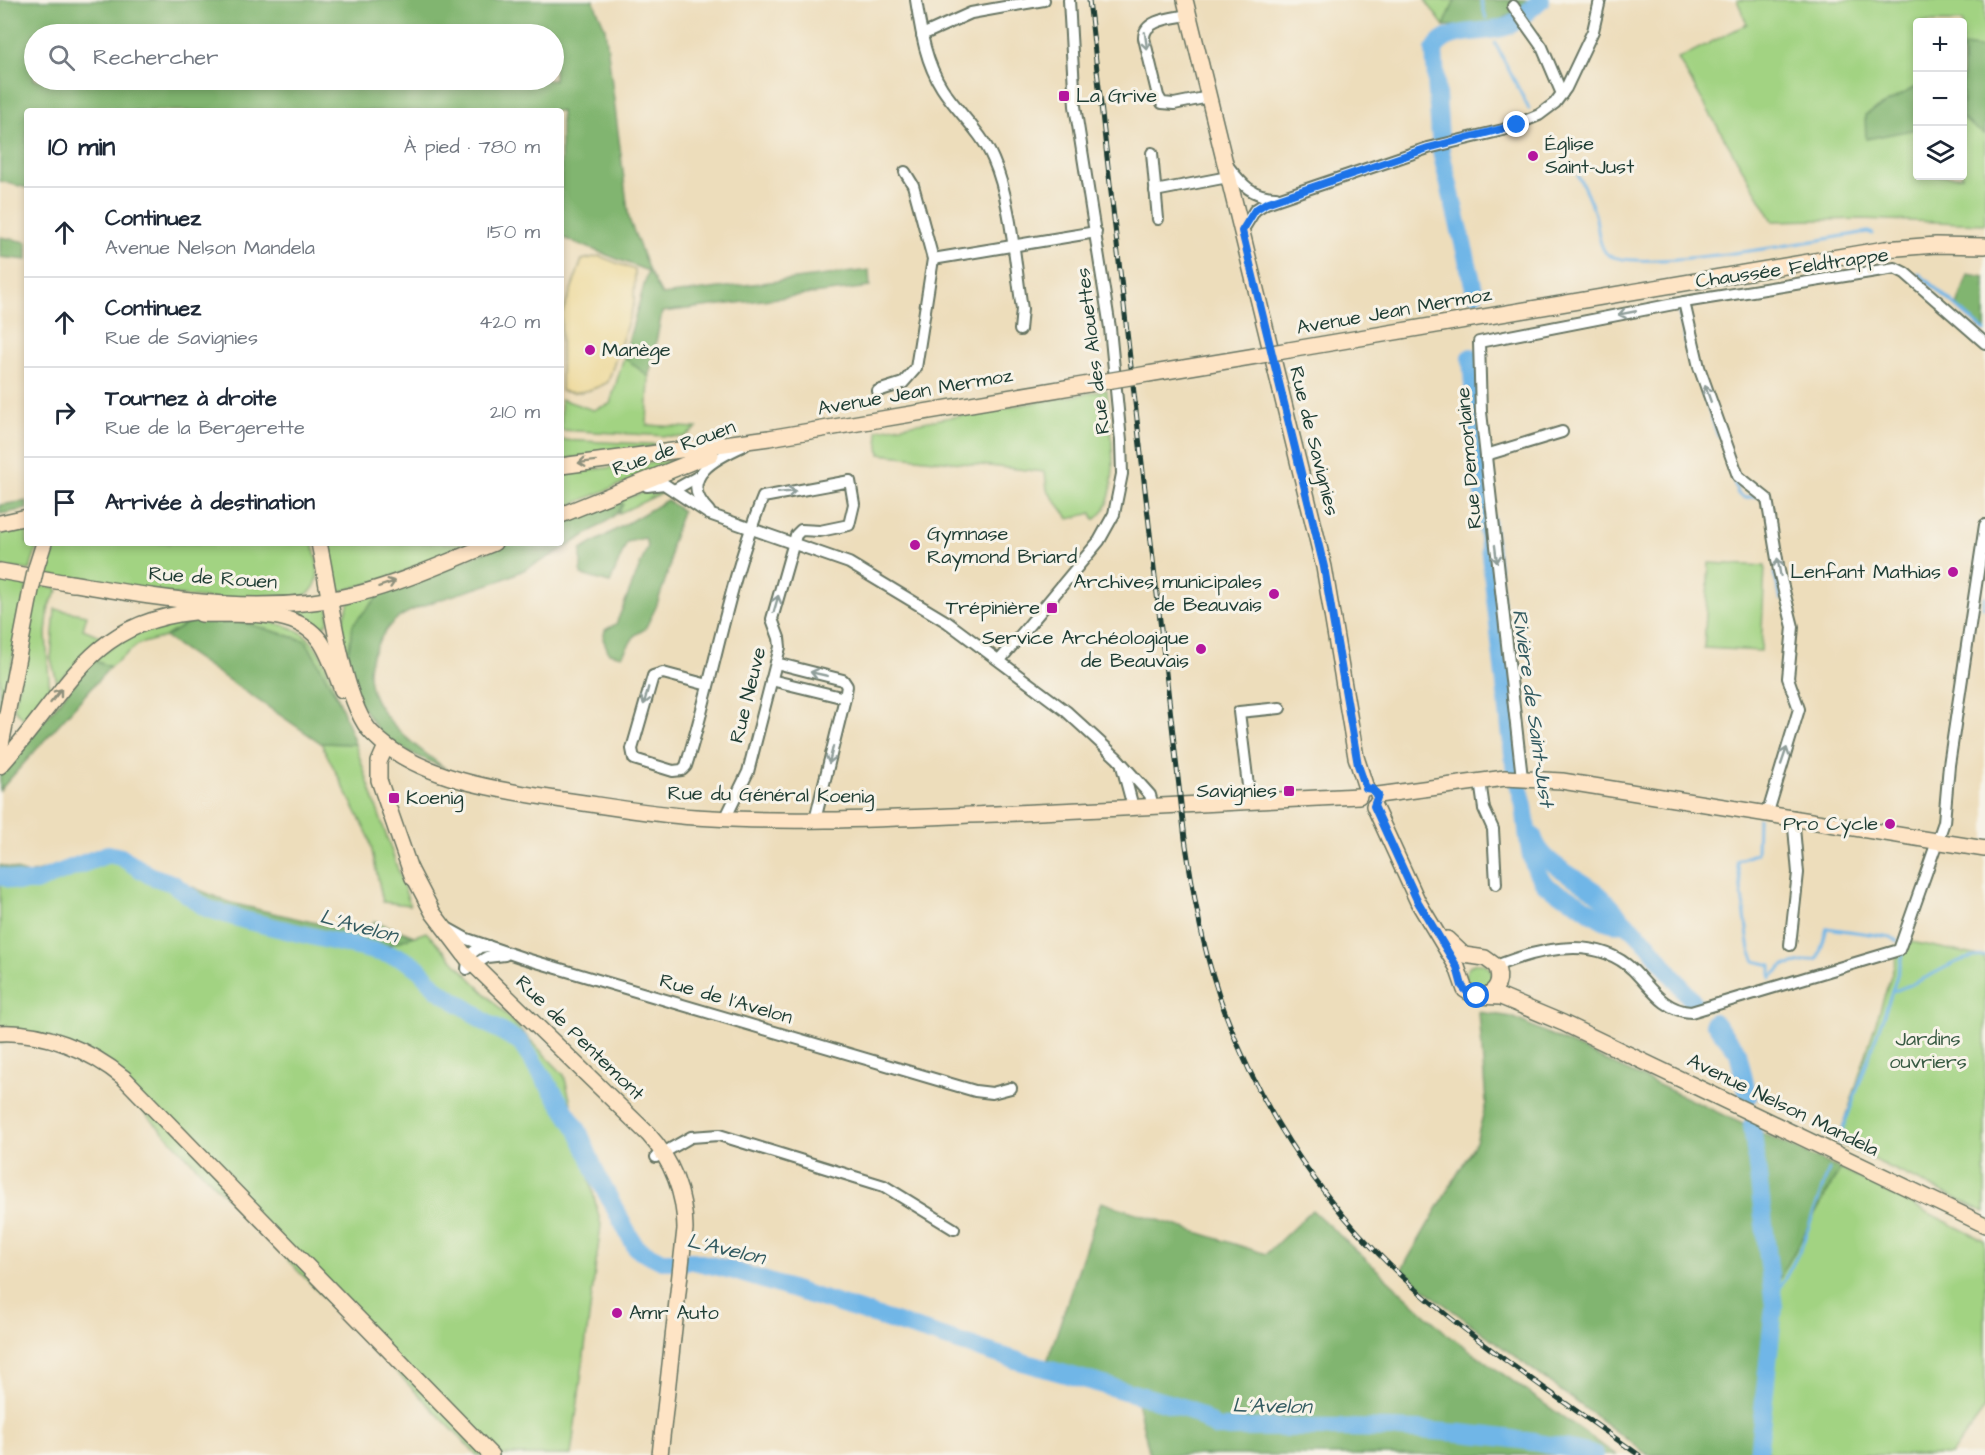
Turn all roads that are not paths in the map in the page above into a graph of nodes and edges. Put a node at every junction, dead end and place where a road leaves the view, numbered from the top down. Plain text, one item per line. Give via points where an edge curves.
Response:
1 (916, 0) edge
2 (1044, 0) edge
3 (1069, 0) edge
4 (1600, 0) edge
5 (1187, 8) edge
6 (1518, 13) dead end
7 (922, 35) junction
8 (1562, 93) junction
9 (1209, 97) junction
10 (1152, 153) dead end
11 (1224, 160) junction
12 (905, 172) dead end
13 (1228, 177) junction
14 (1155, 191) junction
15 (1291, 196) junction
16 (1158, 219) dead end
17 (1242, 231) junction
18 (1096, 232) junction
19 (1012, 246) junction
20 (1985, 246) edge
21 (933, 259) junction
22 (1684, 302) junction
23 (1020, 330) dead end
24 (1985, 343) edge
25 (878, 391) dead end
26 (1562, 432) dead end
27 (770, 438) junction
28 (750, 443) junction
29 (1486, 455) junction
30 (564, 466) edge
31 (699, 476) junction
32 (674, 490) junction
33 (605, 496) junction
34 (564, 514) edge
35 (716, 517) junction
36 (24, 518) edge
37 (0, 522) edge
38 (1985, 525) edge
39 (752, 529) junction
40 (794, 543) junction
41 (43, 546) edge
42 (320, 546) edge
43 (486, 546) edge
44 (0, 571) edge
45 (64, 582) junction
46 (331, 599) junction
47 (296, 604) junction
48 (177, 614) junction
49 (335, 621) junction
50 (307, 629) junction
51 (1000, 660) junction
52 (776, 663) junction
53 (771, 680) junction
54 (708, 685) junction
55 (845, 698) junction
56 (9, 706) junction
57 (1280, 708) dead end
58 (35, 722) junction
59 (367, 727) junction
60 (391, 749) junction
61 (2, 758) edge
62 (1121, 763) junction
63 (1518, 778) junction
64 (1480, 781) junction
65 (1369, 796) junction
66 (1250, 802) junction
67 (1153, 806) junction
68 (1133, 807) junction
69 (1762, 811) junction
70 (1793, 816) junction
71 (725, 819) junction
72 (815, 820) junction
73 (1937, 841) junction
74 (1985, 849) edge
75 (410, 869) junction
76 (1496, 884) dead end
77 (1428, 919) junction
78 (438, 920) junction
79 (1790, 945) dead end
80 (488, 946) junction
81 (1476, 957) junction
82 (523, 958) junction
83 (469, 964) junction
84 (1498, 971) junction
85 (1460, 978) junction
86 (1484, 996) junction
87 (1563, 1023) junction
88 (0, 1033) edge
89 (1011, 1088) dead end
90 (660, 1155) junction
91 (1985, 1225) edge
92 (954, 1229) dead end
93 (491, 1455) edge
94 (660, 1455) edge

1 - 7 street
2 - 7 street via 971,14
3 - 18 street, Rue des Alouettes via 1075,106
4 - 8 street via 1593,31
5 - 9 street, Rue de Savignies
5 -> 9 street via 1144,30 1158,96 1168,105
6 - 8 street via 1542,47
7 - 19 street via 937,79 993,159
8 - 15 street via 1548,109 1527,121 1434,146
9 - 11 street, Rue de Savignies
10 - 14 street
11 - 13 street, Rue de Savignies
11 - 15 street via 1254,194
12 - 21 street via 913,185
13 - 14 street
13 - 17 street, Rue de Savignies
14 - 16 street
15 - 17 street via 1260,206
17 - 65 street, Rue de Savignies via 1324,567 1356,761
18 - 19 street
18 - 51 street, Rue des Alouettes via 1118,396 1122,464 1119,496 1110,522 1093,549
19 - 21 street
19 - 23 street via 1022,313
20 - 27 street, Avenue Jean Mermoz, bridge via 1885,249
21 - 25 street via 915,368 903,383
22 - 24 street, Chaussée Feldtrappe via 1895,268
22 -> 29 street, Rue Demorlaine via 1479,342
69 -> 22 street via 1798,714 1788,680 1793,622 1779,571 1767,499 1738,476 1703,380
26 - 29 street
27 - 28 street, Rue de Rouen
27 -> 30 street, Avenue Jean Mermoz
28 - 31 street via 711,461
28 - 33 street, Rue de Rouen via 692,460
29 -> 63 street, Rue Demorlaine via 1515,713
31 - 32 street
31 - 35 street via 699,496 704,507
32 - 33 street via 656,483
32 - 35 street
33 - 34 street, Rue de Rouen
35 - 39 street
36 - 37 street
38 - 73 street via 1944,822
39 - 40 street
39 -> 40 street via 765,495 850,481 854,504 849,525 820,531 800,530
39 - 54 street
40 - 51 street via 858,567 947,621
52 -> 40 street, Rue Neuve via 780,642 772,619
41 - 56 street, bridge
42 - 46 street
46 -> 43 street, Rue de Rouen via 396,582
44 - 45 street
45 - 47 street, Rue de Rouen via 196,602
45 - 48 street
46 - 47 street, Rue de Rouen
46 - 49 street
47 - 48 street
48 - 50 street via 277,617
58 -> 48 street via 100,646 132,627
49 - 50 street via 324,630
49 - 59 street via 352,698
50 - 59 street via 322,645 351,708
51 - 62 street via 1066,711
52 - 53 street, Rue Neuve
55 -> 52 street via 847,686 843,680
53 - 55 street
53 - 71 street, Rue Neuve via 748,772
54 -> 54 street via 663,673 653,676 632,749 634,759 673,771 684,768
55 -> 72 street
56 - 58 street via 19,721
56 - 61 street
57 - 66 street via 1239,712
58 - 61 street
59 - 60 street
60 - 71 street, Rue du Général Koenig via 445,774 506,791 666,815
60 - 75 street, Rue de Pentemont via 384,794
62 - 67 street via 1150,795
62 - 68 street
63 - 64 street, Rue du Général Koenig
63 - 69 street, Rue du Général Koenig via 1612,787
64 - 65 street, Rue du Général Koenig
64 - 76 street via 1484,809 1493,830
65 - 66 street, Rue du Général Koenig
65 - 77 street
66 - 67 street, Rue du Général Koenig
67 - 68 street, Rue du Général Koenig
68 - 72 street, Rue du Général Koenig
69 - 70 street, Rue du Général Koenig
70 - 73 street, Rue du Général Koenig
70 - 79 street via 1798,873
71 - 72 street, Rue du Général Koenig
73 - 74 street, Rue du Général Koenig
73 - 84 street via 1899,950 1696,1012 1673,1009 1626,965 1597,952 1574,948 1543,950
75 - 78 street, Rue de Pentemont
75 - 83 street, Rue de Pentemont via 427,918 443,943
77 - 81 street via 1461,954
77 - 85 street
78 - 80 street, Rue de l'Avelon via 458,934
78 - 83 street, Rue de Pentemont
80 - 82 street, Rue de l'Avelon
80 - 83 street via 477,949
81 - 84 street via 1487,958
81 - 85 street via 1463,965
82 - 83 street via 494,956
82 - 89 street, Rue de l'Avelon via 975,1091 992,1093
83 - 90 street, Rue de Pentemont
84 - 86 street via 1495,989
84 - 87 street, Avenue Nelson Mandela via 1509,989
85 - 86 street via 1466,992
86 - 87 street, Avenue Nelson Mandela via 1501,997
87 - 91 street, Avenue Nelson Mandela
88 - 93 street via 30,1035 70,1046 124,1078
90 - 92 street via 698,1135 726,1137 884,1186
90 - 94 street, Rue de Pentemont via 678,1213 681,1251

